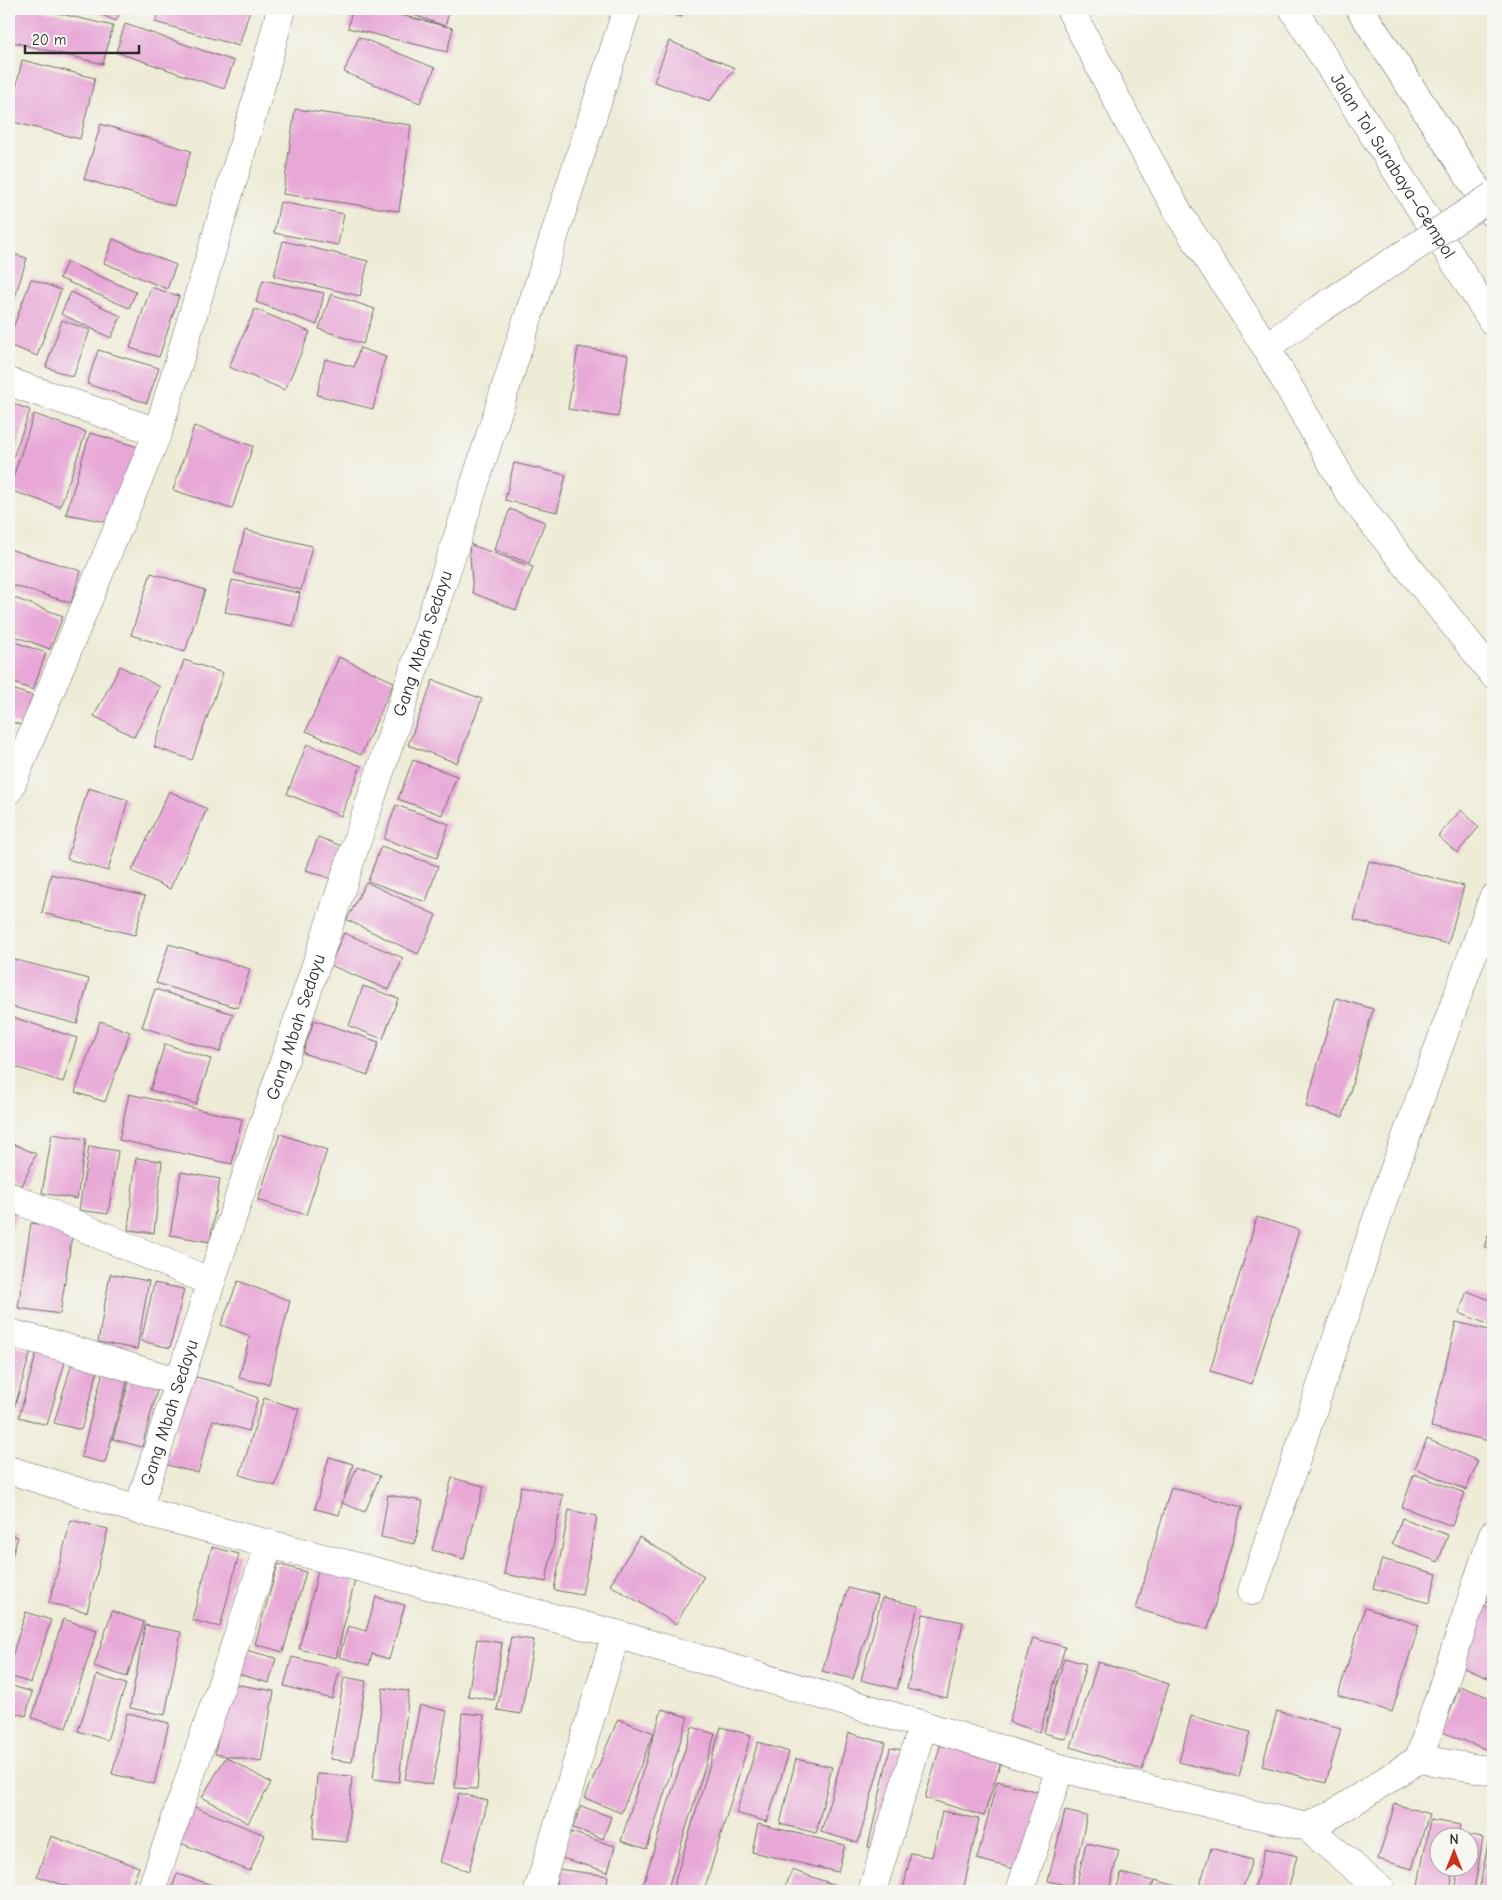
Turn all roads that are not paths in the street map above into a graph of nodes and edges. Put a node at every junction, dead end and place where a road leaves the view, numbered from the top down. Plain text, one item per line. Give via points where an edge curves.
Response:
1 (281, 9) edge
2 (628, 9) edge
3 (1070, 9) edge
4 (1293, 9) edge
5 (1360, 9) edge
6 (1493, 196) edge
7 (1493, 214) edge
8 (1493, 322) edge
9 (1266, 347) junction
10 (9, 382) edge
11 (158, 432) junction
12 (1493, 674) edge
13 (9, 790) edge
14 (1493, 898) edge
15 (9, 1196) edge
16 (211, 1282) junction
17 (9, 1332) edge
18 (179, 1382) junction
19 (9, 1470) edge
20 (138, 1510) junction
21 (1493, 1534) edge
22 (269, 1545) junction
23 (1252, 1591) dead end
24 (616, 1634) junction
25 (924, 1725) junction
26 (1419, 1759) junction
27 (1060, 1768) junction
28 (1493, 1770) edge
29 (1307, 1826) junction
30 (151, 1891) edge
31 (538, 1891) edge
32 (872, 1891) edge
33 (1020, 1891) edge
34 (1382, 1891) edge

1 - 11 main road
2 - 16 main road, Gang Mbah Sedayu
3 - 9 main road via 1181,217
4 - 8 main road, Jalan Tol Surabaya–Gempol
5 - 7 main road
6 - 9 main road, bridge
9 - 12 main road via 1350,494
10 - 11 main road
11 - 13 main road
14 - 23 main road via 1385,1195
15 - 16 main road
16 - 18 main road, Gang Mbah Sedayu
17 - 18 main road
18 - 20 main road, Gang Mbah Sedayu
19 - 20 main road
20 - 22 main road
21 - 26 main road
22 - 24 main road
22 - 30 main road
24 - 25 main road
24 - 31 main road
25 - 27 main road
25 - 32 main road
26 - 28 main road
26 - 29 main road via 1335,1813
27 - 29 main road
27 - 33 main road
29 - 34 main road

